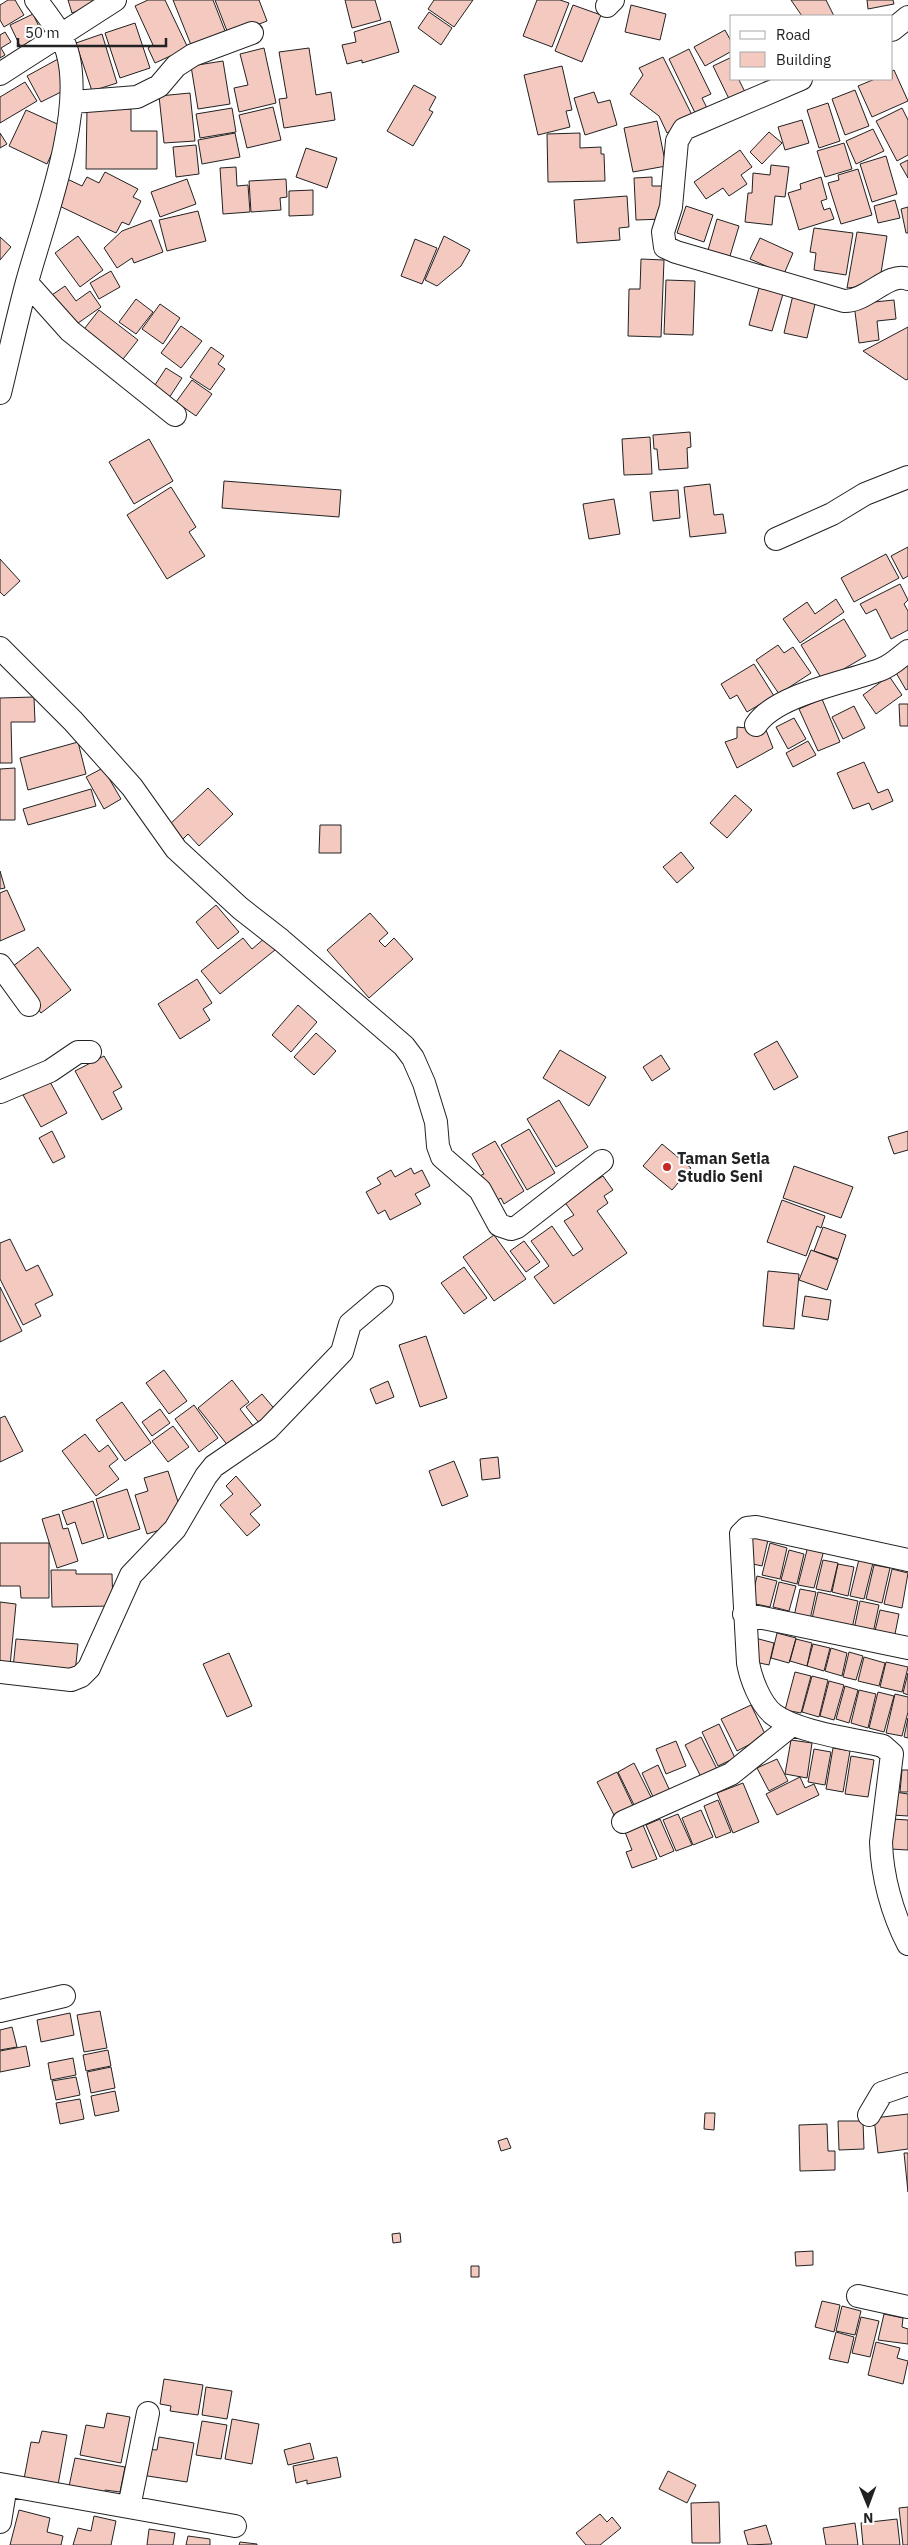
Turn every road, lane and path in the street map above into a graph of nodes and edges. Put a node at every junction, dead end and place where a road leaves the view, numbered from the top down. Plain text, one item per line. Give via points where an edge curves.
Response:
1 (36, 0) edge
2 (116, 0) edge
3 (908, 17) edge
4 (893, 29) edge
5 (252, 33) dead end
6 (63, 35) junction
7 (0, 74) edge
8 (799, 80) edge
9 (73, 102) junction
10 (908, 279) edge
11 (26, 283) junction
12 (0, 393) edge
13 (175, 414) dead end
14 (908, 477) edge
15 (776, 539) dead end
16 (0, 648) edge
17 (908, 651) edge
18 (756, 725) dead end
19 (0, 965) edge
20 (29, 1005) dead end
21 (90, 1052) dead end
22 (0, 1092) edge
23 (602, 1161) dead end
24 (382, 1297) dead end
25 (908, 1560) edge
26 (744, 1614) junction
27 (908, 1648) edge
28 (0, 1672) edge
29 (792, 1725) junction
30 (900, 1755) edge
31 (623, 1822) dead end
32 (908, 1944) edge
33 (64, 1996) dead end
34 (0, 2011) edge
35 (908, 2084) edge
36 (869, 2115) dead end
37 (858, 2296) dead end
38 (908, 2307) edge
39 (148, 2413) dead end
40 (3, 2484) edge
41 (128, 2507) junction
42 (0, 2522) edge
43 (236, 2526) dead end

1 - 6 street
2 - 6 street
3 - 4 street
5 - 9 street via 193,55 176,66 159,86 137,97
6 - 7 street
6 - 9 street
8 - 10 street via 684,129 677,141 671,207 663,232 665,247 844,300 859,300 898,278
9 - 11 street via 62,156
11 - 12 street
11 - 13 street via 70,331
14 - 15 street via 865,494 832,514
16 - 23 street via 73,721 132,787 176,849 240,908 404,1046 424,1083 442,1157 480,1190 499,1226 516,1228
17 - 18 street via 884,668 795,699 762,716
19 - 20 street
21 - 22 street via 78,1052 50,1070
24 - 28 street via 350,1324 342,1352 268,1429 214,1466 206,1476 175,1529 131,1575 88,1668 81,1676 63,1680
25 - 26 street via 751,1527 741,1534
26 - 27 street
26 - 29 street via 750,1673 766,1707
29 - 30 street via 883,1746
29 - 31 street via 731,1774
30 - 32 street via 881,1842 884,1872
33 - 34 street
35 - 36 street via 882,2093
37 - 38 street
39 - 41 street
40 - 41 street
40 - 42 street
41 - 43 street

